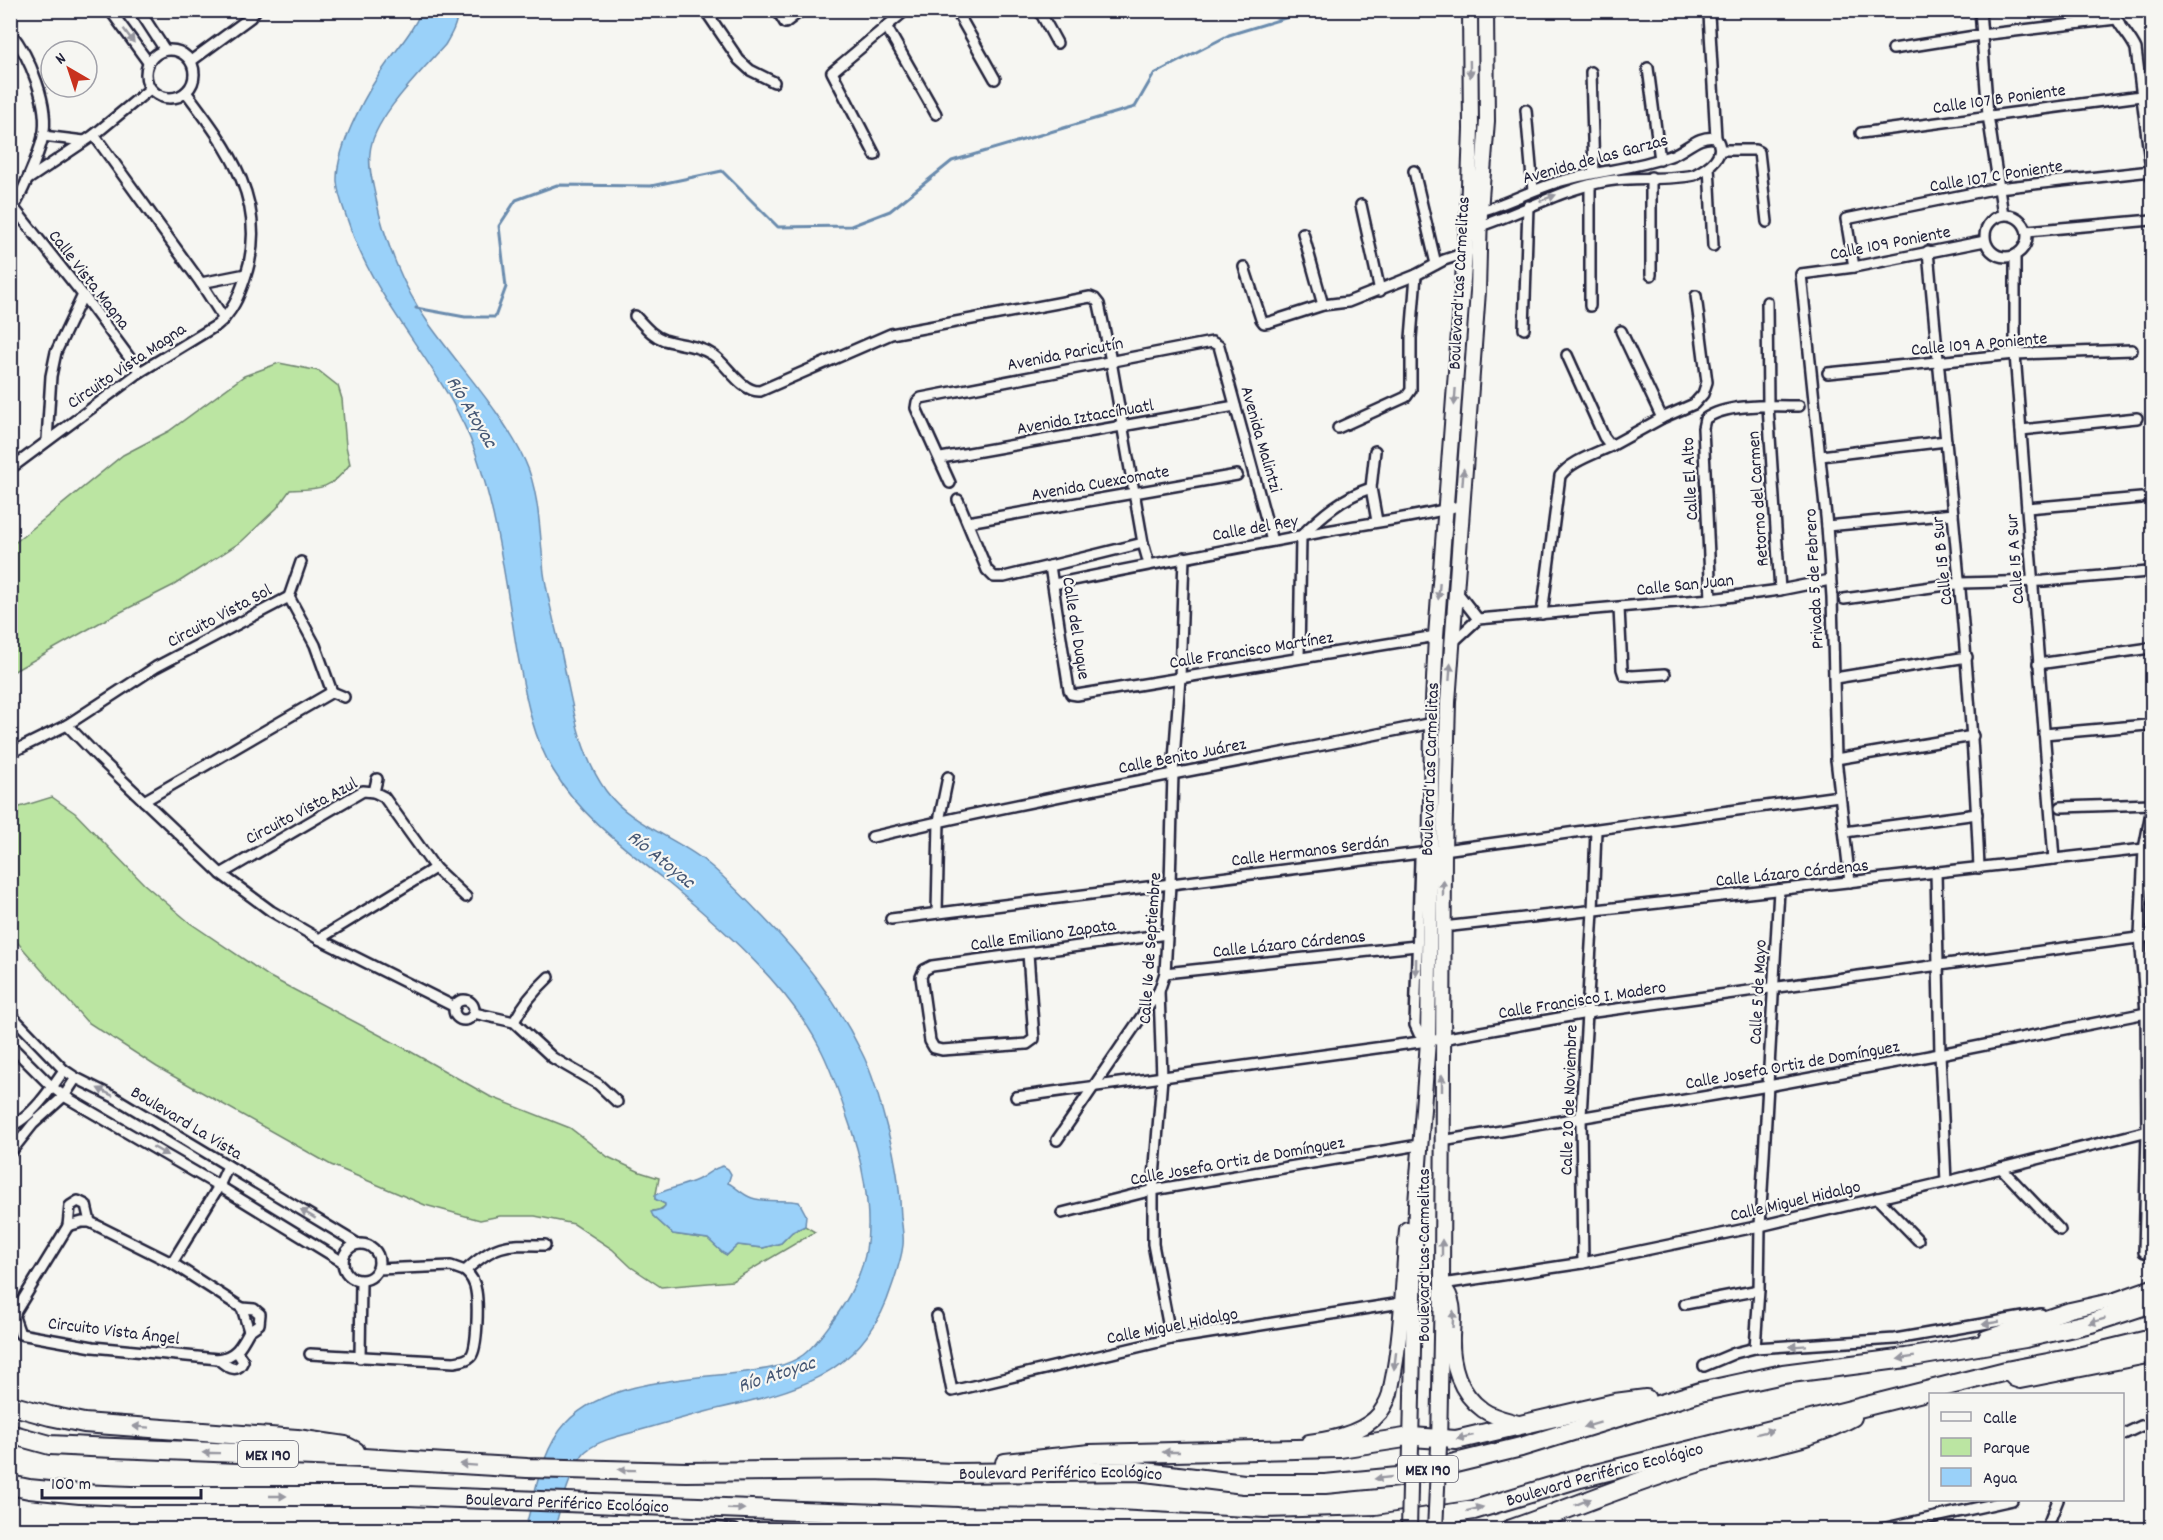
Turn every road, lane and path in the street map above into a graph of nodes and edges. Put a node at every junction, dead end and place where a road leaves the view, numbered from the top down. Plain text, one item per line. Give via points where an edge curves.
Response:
1 (110, 10) edge
2 (139, 10) edge
3 (256, 10) edge
4 (705, 10) edge
5 (777, 10) edge
6 (802, 10) edge
7 (906, 10) edge
8 (956, 10) edge
9 (1039, 10) edge
10 (1470, 10) edge
11 (1486, 10) edge
12 (1980, 10) edge
13 (1709, 14) dead end
14 (2114, 15) edge
15 (886, 26) junction
16 (10, 32) edge
17 (1981, 35) junction
18 (1057, 43) dead end
19 (1893, 49) dead end
20 (165, 50) junction
21 (191, 61) junction
22 (148, 62) junction
23 (1648, 68) dead end
24 (1591, 72) dead end
25 (995, 79) dead end
26 (774, 82) dead end
27 (150, 89) junction
28 (186, 92) junction
29 (2141, 96) junction
30 (1526, 110) dead end
31 (936, 114) dead end
32 (1988, 115) junction
33 (1860, 133) dead end
34 (94, 135) junction
35 (44, 136) junction
36 (1716, 138) junction
37 (84, 141) junction
38 (1721, 150) junction
39 (875, 155) dead end
40 (1660, 160) junction
41 (1708, 166) junction
42 (1414, 171) dead end
43 (1594, 172) junction
44 (2152, 174) edge
45 (1651, 177) junction
46 (26, 181) junction
47 (1590, 185) junction
48 (1998, 188) junction
49 (1533, 190) junction
50 (1361, 205) dead end
51 (1528, 206) junction
52 (12, 211) edge
53 (1474, 212) junction
54 (2003, 215) junction
55 (2152, 220) edge
56 (1767, 222) dead end
57 (1473, 228) junction
58 (2027, 231) junction
59 (1303, 233) dead end
60 (1985, 241) junction
61 (1713, 246) dead end
62 (1479, 249) junction
63 (1928, 251) junction
64 (1465, 253) junction
65 (2015, 256) junction
66 (1436, 264) junction
67 (1244, 267) dead end
68 (1854, 267) junction
69 (246, 274) junction
70 (1801, 274) joint
71 (1416, 275) junction
72 (1651, 275) dead end
73 (201, 283) junction
74 (1380, 291) junction
75 (83, 295) junction
76 (1695, 296) dead end
77 (1767, 302) dead end
78 (1323, 305) junction
79 (1590, 306) dead end
80 (635, 316) dead end
81 (224, 319) junction
82 (1524, 329) dead end
83 (1621, 332) dead end
84 (1219, 346) joint
85 (2133, 350) dead end
86 (2015, 354) junction
87 (1567, 355) dead end
88 (1111, 361) junction
89 (1938, 363) junction
90 (140, 372) junction
91 (1828, 373) dead end
92 (1235, 406) junction
93 (1768, 406) junction
94 (1799, 406) dead end
95 (1662, 418) junction
96 (2137, 418) dead end
97 (1122, 427) junction
98 (1338, 429) dead end
99 (2021, 430) junction
100 (47, 440) junction
101 (1947, 441) junction
102 (1611, 446) junction
103 (1375, 450) dead end
104 (1821, 456) junction
105 (941, 458) junction
106 (10, 469) edge
107 (1237, 475) dead end
108 (950, 483) dead end
109 (1371, 489) junction
110 (1134, 494) junction
111 (2141, 498) dead end
112 (958, 500) dead end
113 (1462, 505) junction
114 (2027, 508) junction
115 (1446, 510) junction
116 (1953, 514) junction
117 (1377, 521) junction
118 (968, 522) junction
119 (1827, 526) junction
120 (1301, 536) junction
121 (1272, 541) junction
122 (1143, 543) junction
123 (1184, 557) junction
124 (300, 562) dead end
125 (1149, 564) junction
126 (1050, 566) junction
127 (2148, 572) dead end
128 (1830, 580) junction
129 (2033, 582) junction
130 (1961, 583) junction
131 (1054, 584) junction
132 (1456, 590) junction
133 (1780, 590) junction
134 (289, 597) junction
135 (1711, 599) junction
136 (1844, 599) dead end
137 (1619, 608) junction
138 (1542, 614) junction
139 (1478, 619) junction
140 (1436, 636) junction
141 (1452, 643) junction
142 (2150, 648) dead end
143 (1299, 657) junction
144 (1967, 657) junction
145 (2038, 664) junction
146 (1665, 674) dead end
147 (1180, 678) junction
148 (1835, 678) junction
149 (332, 692) junction
150 (1071, 694) joint
151 (344, 697) dead end
152 (1432, 723) junction
153 (68, 725) junction
154 (2147, 725) dead end
155 (2044, 734) junction
156 (1973, 736) junction
157 (10, 753) edge
158 (1836, 759) junction
159 (1173, 773) junction
160 (948, 777) dead end
161 (377, 779) dead end
162 (374, 792) junction
163 (1839, 796) junction
164 (144, 801) junction
165 (2152, 806) edge
166 (2061, 807) dead end
167 (1977, 814) junction
168 (939, 821) junction
169 (2151, 823) edge
170 (1596, 830) junction
171 (1845, 832) junction
172 (872, 837) dead end
173 (2144, 849) junction
174 (1437, 851) junction
175 (2054, 859) junction
176 (1979, 867) junction
177 (435, 868) junction
178 (1936, 872) junction
179 (221, 874) junction
180 (1850, 882) junction
181 (1170, 884) junction
182 (1779, 890) junction
183 (466, 897) dead end
184 (1593, 911) junction
185 (937, 912) junction
186 (891, 919) dead end
187 (1443, 927) junction
188 (1167, 934) junction
189 (2140, 936) junction
190 (2152, 936) edge
191 (319, 939) junction
192 (1416, 946) junction
193 (1028, 953) junction
194 (1938, 965) junction
195 (1165, 973) junction
196 (549, 977) dead end
197 (1775, 987) junction
198 (1160, 990) junction
199 (1587, 1013) junction
200 (2146, 1013) junction
201 (10, 1014) edge
202 (514, 1022) junction
203 (1435, 1040) junction
204 (10, 1045) edge
205 (1941, 1054) junction
206 (64, 1070) junction
207 (76, 1078) junction
208 (1162, 1078) junction
209 (1768, 1086) junction
210 (52, 1087) junction
211 (1093, 1087) junction
212 (64, 1096) junction
213 (1016, 1097) dead end
214 (617, 1102) dead end
215 (26, 1116) junction
216 (1581, 1116) junction
217 (33, 1124) junction
218 (10, 1126) edge
219 (2150, 1130) edge
220 (1057, 1140) dead end
221 (1442, 1141) junction
222 (1419, 1145) junction
223 (10, 1153) edge
224 (228, 1166) junction
225 (2001, 1168) junction
226 (1946, 1182) junction
227 (219, 1186) junction
228 (1153, 1190) junction
229 (1877, 1198) junction
230 (1416, 1204) junction
231 (1062, 1213) dead end
232 (90, 1222) junction
233 (68, 1226) junction
234 (1760, 1226) junction
235 (2061, 1230) dead end
236 (1918, 1240) dead end
237 (358, 1244) junction
238 (545, 1245) dead end
239 (2144, 1252) dead end
240 (343, 1262) junction
241 (172, 1263) junction
242 (1583, 1263) junction
243 (378, 1269) junction
244 (465, 1270) junction
245 (361, 1281) junction
246 (1442, 1284) junction
247 (2152, 1287) edge
248 (1759, 1290) junction
249 (1401, 1303) junction
250 (2152, 1303) edge
251 (1685, 1304) dead end
252 (242, 1308) junction
253 (2070, 1310) junction
254 (13, 1311) edge
255 (937, 1316) dead end
256 (249, 1331) junction
257 (16, 1334) edge
258 (1171, 1339) junction
259 (1755, 1348) junction
260 (1952, 1349) junction
261 (237, 1352) junction
262 (310, 1354) dead end
263 (2152, 1355) edge
264 (360, 1358) junction
265 (218, 1359) junction
266 (1704, 1366) dead end
267 (1700, 1392) junction
268 (10, 1405) edge
269 (1874, 1405) junction
270 (1522, 1424) junction
271 (2152, 1425) edge
272 (10, 1434) edge
273 (2124, 1434) edge
274 (1411, 1441) junction
275 (1439, 1442) junction
276 (1230, 1452) junction
277 (363, 1458) junction
278 (953, 1473) junction
279 (10, 1485) edge
280 (2008, 1501) edge
281 (2058, 1501) edge
282 (958, 1517) junction
283 (1541, 1519) junction
284 (701, 1530) edge
285 (735, 1530) edge
286 (1051, 1530) edge
287 (1409, 1530) edge
288 (1435, 1530) edge
289 (1509, 1530) edge
290 (1521, 1530) edge
291 (1877, 1530) edge
292 (2046, 1530) edge

1 -> 22 street
2 - 20 street
3 - 21 street
4 - 26 street via 739,60
5 - 6 street via 785,23
7 - 15 street
8 - 25 street
9 - 18 street
10 -> 53 main road, Boulevard Las Carmelitas
11 - 53 main road, Boulevard Las Carmelitas via 1487,121
12 - 17 street
13 - 36 street
14 - 17 street
14 - 29 street via 2136,49
15 - 31 street
15 - 39 street via 832,72
16 - 35 street via 34,76
17 - 19 street
17 - 32 street
20 - 21 street via 180,51
20 - 22 street
21 - 28 street via 194,78
22 - 27 street via 145,76
23 - 40 street
24 - 43 street
27 - 28 street via 172,99
27 - 34 street
28 - 69 street, Circuito Vista Magna via 232,160 250,200 254,238
29 - 32 street, Calle 107 B Poniente
29 - 44 street
30 - 49 street
32 - 33 street, Calle 107 B Poniente
32 - 48 street
34 - 37 street
34 - 73 street
35 - 37 street
35 - 46 street
36 - 38 street
36 - 40 street, Avenida de las Garzas via 1699,140
37 - 46 street
38 - 41 street, Avenida de las Garzas
38 - 56 street via 1755,150 1760,155
40 - 43 street, Avenida de las Garzas
41 - 45 street, Avenida de las Garzas via 1686,177
41 - 61 street
42 - 66 street
43 - 49 street, Avenida de las Garzas
44 - 48 street, Calle 107 C Poniente
45 - 47 street, Avenida de las Garzas
45 - 72 street
46 - 52 street
51 -> 47 street, Avenida de las Garzas
47 - 79 street
48 - 54 street
48 - 68 street, Calle 107 C Poniente via 1846,219
49 - 53 street, Avenida de las Garzas
50 - 74 street
51 - 57 street, Avenida de las Garzas
51 - 82 street
52 - 75 street, Calle Vista Magna
53 - 57 main road, Boulevard Las Carmelitas
54 - 58 street via 2015,217
54 - 60 street via 1991,222
55 - 58 street
57 - 62 main road, Boulevard Las Carmelitas
57 - 64 main road, Boulevard Las Carmelitas
58 - 65 street via 2027,243
59 - 78 street
60 - 63 street, Calle 109 Poniente
60 - 65 street via 1994,254
62 - 64 street
113 -> 62 main road, Boulevard Las Carmelitas
63 - 68 street, Calle 109 Poniente
63 - 89 street, Calle 15 B Sur
64 - 66 street
64 -> 115 main road, Boulevard Las Carmelitas
65 - 86 street, Calle 15 A Sur
66 - 71 street
67 - 78 street via 1264,323
68 - 70 street, Calle 109 Poniente
69 - 73 street
69 - 81 street, Circuito Vista Magna
70 - 104 street, Privada 5 de Febrero
71 - 74 street
71 - 98 street via 1409,394
73 - 81 street
74 - 78 street via 1348,302
75 - 90 street, Calle Vista Magna
75 - 100 street, Circuito Vista Magna via 56,352
76 - 95 street via 1707,382 1694,404
77 - 93 street, Retorno del Carmen
80 - 88 street via 663,340 711,353 753,391 891,334 1090,297 1099,304
81 - 90 street, Circuito Vista Magna
83 - 95 street
84 - 88 street, Avenida Paricutín via 1212,342
84 - 92 street, Avenida Malintzi
85 - 86 street, Calle 109 A Poniente
86 - 89 street, Calle 109 A Poniente
86 - 99 street, Calle 15 A Sur
87 - 102 street
88 - 97 street
88 - 105 street, Avenida Paricutín via 921,398 917,402 918,414
89 - 91 street, Calle 109 A Poniente
89 - 101 street, Calle 15 B Sur
90 - 100 street, Circuito Vista Magna
92 - 97 street, Avenida Iztaccíhuatl
92 - 121 street, Avenida Malintzi
93 - 94 street, Calle El Alto
93 - 133 street, Retorno del Carmen
93 - 135 street, Calle El Alto via 1715,412 1705,419
95 - 102 street
96 - 99 street
97 - 105 street, Avenida Iztaccíhuatl
97 - 110 street
99 - 114 street, Calle 15 A Sur
100 - 106 street, Circuito Vista Magna
101 - 104 street
101 - 116 street, Calle 15 B Sur
102 - 138 street via 1560,476
103 - 109 street
104 - 119 street, Privada 5 de Febrero
105 - 108 street
107 - 110 street, Avenida Cuexcomate
109 - 117 street
109 - 120 street via 1343,500
110 - 118 street, Avenida Cuexcomate
110 - 122 street
111 - 114 street
112 - 118 street
113 - 115 street, Calle del Rey
113 - 132 main road, Boulevard Las Carmelitas
114 - 129 street, Calle 15 A Sur
115 - 117 street, Calle del Rey
115 -> 140 main road, Boulevard Las Carmelitas
116 - 119 street
116 - 130 street, Calle 15 B Sur
117 - 120 street, Calle del Rey
118 - 126 street via 987,570 994,577
119 - 128 street, Privada 5 de Febrero
120 - 121 street, Calle del Rey
120 - 143 street
121 - 123 street, Calle del Rey
122 - 125 street
122 - 126 street
123 - 125 street, Calle del Rey
123 - 147 street, Calle 16 de Septiembre
124 - 134 street
125 - 131 street, Calle del Rey
126 - 131 street, Calle del Duque
127 - 129 street
128 - 133 street, Calle San Juan
128 - 148 street, Privada 5 de Febrero
129 - 130 street
129 - 145 street, Calle 15 A Sur
130 - 136 street
130 - 144 street, Calle 15 B Sur
131 - 150 street, Calle del Duque
132 - 139 street
132 - 141 main road, Boulevard Las Carmelitas
133 - 135 street, Calle San Juan
134 - 149 street, Circuito Vista Sol via 315,645
134 - 153 street, Circuito Vista Sol via 156,667
135 - 137 street, Calle San Juan
137 - 138 street, Calle San Juan
137 - 146 street via 1624,675
138 - 139 street, Calle San Juan
139 - 141 street
140 - 143 street, Calle Francisco Martínez
140 - 152 main road, Boulevard Las Carmelitas
174 -> 141 main road, Boulevard Las Carmelitas
142 - 145 street
143 - 147 street, Calle Francisco Martínez
144 - 148 street
144 - 156 street, Calle 15 B Sur
145 - 155 street, Calle 15 A Sur
147 - 150 street, Calle Francisco Martínez
147 - 159 street, Calle 16 de Septiembre
148 - 158 street, Privada 5 de Febrero
149 - 151 street
149 - 164 street
152 - 159 street, Calle Benito Juárez
152 - 174 main road, Boulevard Las Carmelitas
153 - 157 street, Circuito Vista Sol
153 - 164 street
154 - 155 street
155 - 175 street, Calle 15 A Sur
156 - 158 street
156 - 167 street, Calle 15 B Sur
158 - 163 street, Privada 5 de Febrero
159 - 168 street, Calle Benito Juárez
159 - 181 street, Calle 16 de Septiembre
160 - 168 street
161 - 162 street
162 - 177 street, Circuito Vista Azul via 384,797
162 - 179 street, Circuito Vista Azul via 363,791
163 - 170 street, Calle Hermanos Serdán
163 - 171 street, Privada 5 de Febrero
164 - 179 street
165 - 166 street
165 - 169 street
167 - 171 street
167 - 176 street, Calle 15 B Sur
168 - 172 street, Calle Benito Juárez
168 - 185 street
169 - 173 street
170 - 174 street, Calle Hermanos Serdán
170 - 184 street, Calle 20 de Noviembre
171 - 180 street, Privada 5 de Febrero
173 - 175 street, Calle Lázaro Cárdenas
173 - 189 street
174 - 181 street, Calle Hermanos Serdán
187 -> 174 main road, Boulevard Las Carmelitas
174 - 192 street, Boulevard Las Carmelitas via 1420,859
174 - 203 main road, Boulevard Las Carmelitas
175 - 176 street, Calle Lázaro Cárdenas
176 - 178 street, Calle Lázaro Cárdenas
177 - 183 street, Circuito Vista Azul
177 - 191 street
178 - 180 street, Calle Lázaro Cárdenas
178 - 194 street
179 - 191 street via 271,911
180 - 182 street, Calle Lázaro Cárdenas
181 - 185 street, Calle Hermanos Serdán
181 - 188 street, Calle 16 de Septiembre
182 - 184 street, Calle Lázaro Cárdenas
182 - 197 street, Calle 5 de Mayo
184 - 187 street, Calle Lázaro Cárdenas
184 - 199 street, Calle 20 de Noviembre
185 - 186 street, Calle Hermanos Serdán
187 - 203 main road, Boulevard Las Carmelitas
188 - 193 street, Calle Emiliano Zapata
188 - 195 street, Calle 16 de Septiembre
189 - 190 street, Calle Francisco I. Madero
189 - 194 street, Calle Francisco I. Madero
189 - 200 street
191 - 202 street via 455,1007 456,1015 463,1020 474,1013
192 - 195 street, Calle Lázaro Cárdenas
192 -> 203 street, Boulevard Las Carmelitas via 1416,1025 1419,1034
193 - 193 street, Calle Emiliano Zapata via 924,970 921,977 934,1048 1027,1044 1034,1039
194 - 197 street, Calle Francisco I. Madero
194 - 205 street
195 - 198 street, Calle 16 de Septiembre
196 - 202 street via 534,990
197 - 199 street, Calle Francisco I. Madero
197 - 209 street, Calle 5 de Mayo
198 - 208 street, Calle 16 de Septiembre
198 - 211 street
199 - 203 street, Calle Francisco I. Madero
199 - 216 street, Calle 20 de Noviembre
200 - 205 street, Calle Josefa Ortiz de Domínguez
200 - 219 street
201 - 206 street, Boulevard La Vista
202 - 214 street via 553,1058 598,1084
203 - 208 street, Calle Francisco I. Madero
221 -> 203 main road, Boulevard Las Carmelitas
203 - 222 main road, Boulevard Las Carmelitas
204 - 210 street
205 - 209 street, Calle Josefa Ortiz de Domínguez
205 - 226 street
206 - 207 street, Boulevard La Vista
206 - 210 street
207 - 212 street
224 -> 207 street, Boulevard La Vista
208 - 211 street, Calle Francisco I. Madero
208 - 228 street, Calle 16 de Septiembre
209 - 216 street, Calle Josefa Ortiz de Domínguez
209 - 234 street, Calle 5 de Mayo
210 - 212 street
210 - 215 street
211 - 213 street, Calle Francisco I. Madero
211 - 220 street
212 - 217 street
212 -> 227 street
215 - 217 street
215 - 218 street
216 - 221 street, Calle Josefa Ortiz de Domínguez
216 - 242 street, Calle 20 de Noviembre
217 - 223 street
219 - 225 street, Calle Miguel Hidalgo
219 - 239 street
246 -> 221 main road, Boulevard Las Carmelitas
222 - 228 street, Calle Josefa Ortiz de Domínguez
222 - 230 main road, Boulevard Las Carmelitas
224 - 227 street
237 -> 224 street, Boulevard La Vista
225 - 226 street, Calle Miguel Hidalgo
225 - 235 street
226 - 229 street, Calle Miguel Hidalgo
227 - 240 street
227 - 241 street
228 - 231 street, Calle Josefa Ortiz de Domínguez
228 - 258 street, Calle 16 de Septiembre via 1153,1244
229 - 234 street, Calle Miguel Hidalgo
229 - 236 street
230 - 249 main road via 1408,1220
230 - 274 main road, Boulevard Las Carmelitas
232 - 233 street
232 - 233 street, Circuito Vista Ángel via 86,1205 78,1201 69,1209
232 - 241 street
233 - 254 street, Circuito Vista Ángel
234 - 242 street, Calle Miguel Hidalgo
234 - 248 street, Calle 5 de Mayo
237 - 240 street via 345,1252
237 - 243 street via 366,1244 378,1254
238 - 244 street via 509,1244 482,1256
240 - 245 street via 346,1273
241 - 252 street
242 - 246 street, Calle Miguel Hidalgo
243 - 244 street via 451,1266
243 - 245 street
244 - 264 street via 475,1284 477,1297 475,1341 470,1356 454,1362
245 - 264 street
270 -> 246 main road via 1483,1410 1460,1383 1452,1353 1454,1309
246 - 275 main road, Boulevard Las Carmelitas
247 - 253 main road, Boulevard Periférico Ecológico
248 - 251 street
248 - 259 street, Calle 5 de Mayo
249 - 258 street, Calle Miguel Hidalgo
249 -> 276 main road via 1391,1390 1380,1413 1371,1421 1344,1435 1323,1440
250 -> 260 highway, Boulevard Periférico Ecológico / MEX 190 via 2091,1323
252 - 256 street
252 - 256 street via 260,1314 259,1324
253 -> 259 street via 1895,1339
253 - 260 main road, Boulevard Periférico Ecológico
254 - 257 street, Circuito Vista Ángel
255 - 258 street, Calle Miguel Hidalgo via 952,1391
256 - 261 street
257 - 265 street, Circuito Vista Ángel via 93,1347
259 - 266 street
260 -> 267 highway, Boulevard Periférico Ecológico / MEX 190 via 1783,1374
261 - 265 street, Circuito Vista Ángel
261 - 265 street via 243,1361 236,1369
262 - 264 street
263 - 269 highway, Boulevard Periférico Ecológico via 2074,1358
267 - 270 highway via 1616,1403
267 -> 278 highway, Boulevard Periférico Ecológico / MEX 190 via 1521,1447 1388,1478 1325,1484 1256,1484 1137,1471
277 -> 268 highway via 345,1446 314,1441 84,1423
282 -> 269 highway, Boulevard Periférico Ecológico via 1080,1518 1264,1528 1377,1526 1474,1510 1581,1478
283 -> 269 highway via 1698,1462 1833,1428
270 -> 275 highway
271 - 273 street
277 -> 272 highway, Boulevard Periférico Ecológico / MEX 190 via 90,1448 50,1445
274 - 275 highway
274 - 276 highway
274 - 287 main road, Boulevard Las Carmelitas, bridge
275 - 288 main road, Boulevard Las Carmelitas, bridge
276 -> 278 highway via 1090,1454 1014,1461
278 -> 277 highway, Boulevard Periférico Ecológico / MEX 190 via 527,1468
279 -> 282 highway, Boulevard Periférico Ecológico via 28,1490 131,1497 407,1496
280 - 291 street
281 - 292 street
282 - 286 highway
283 - 289 highway
283 - 290 main road
284 - 285 street

